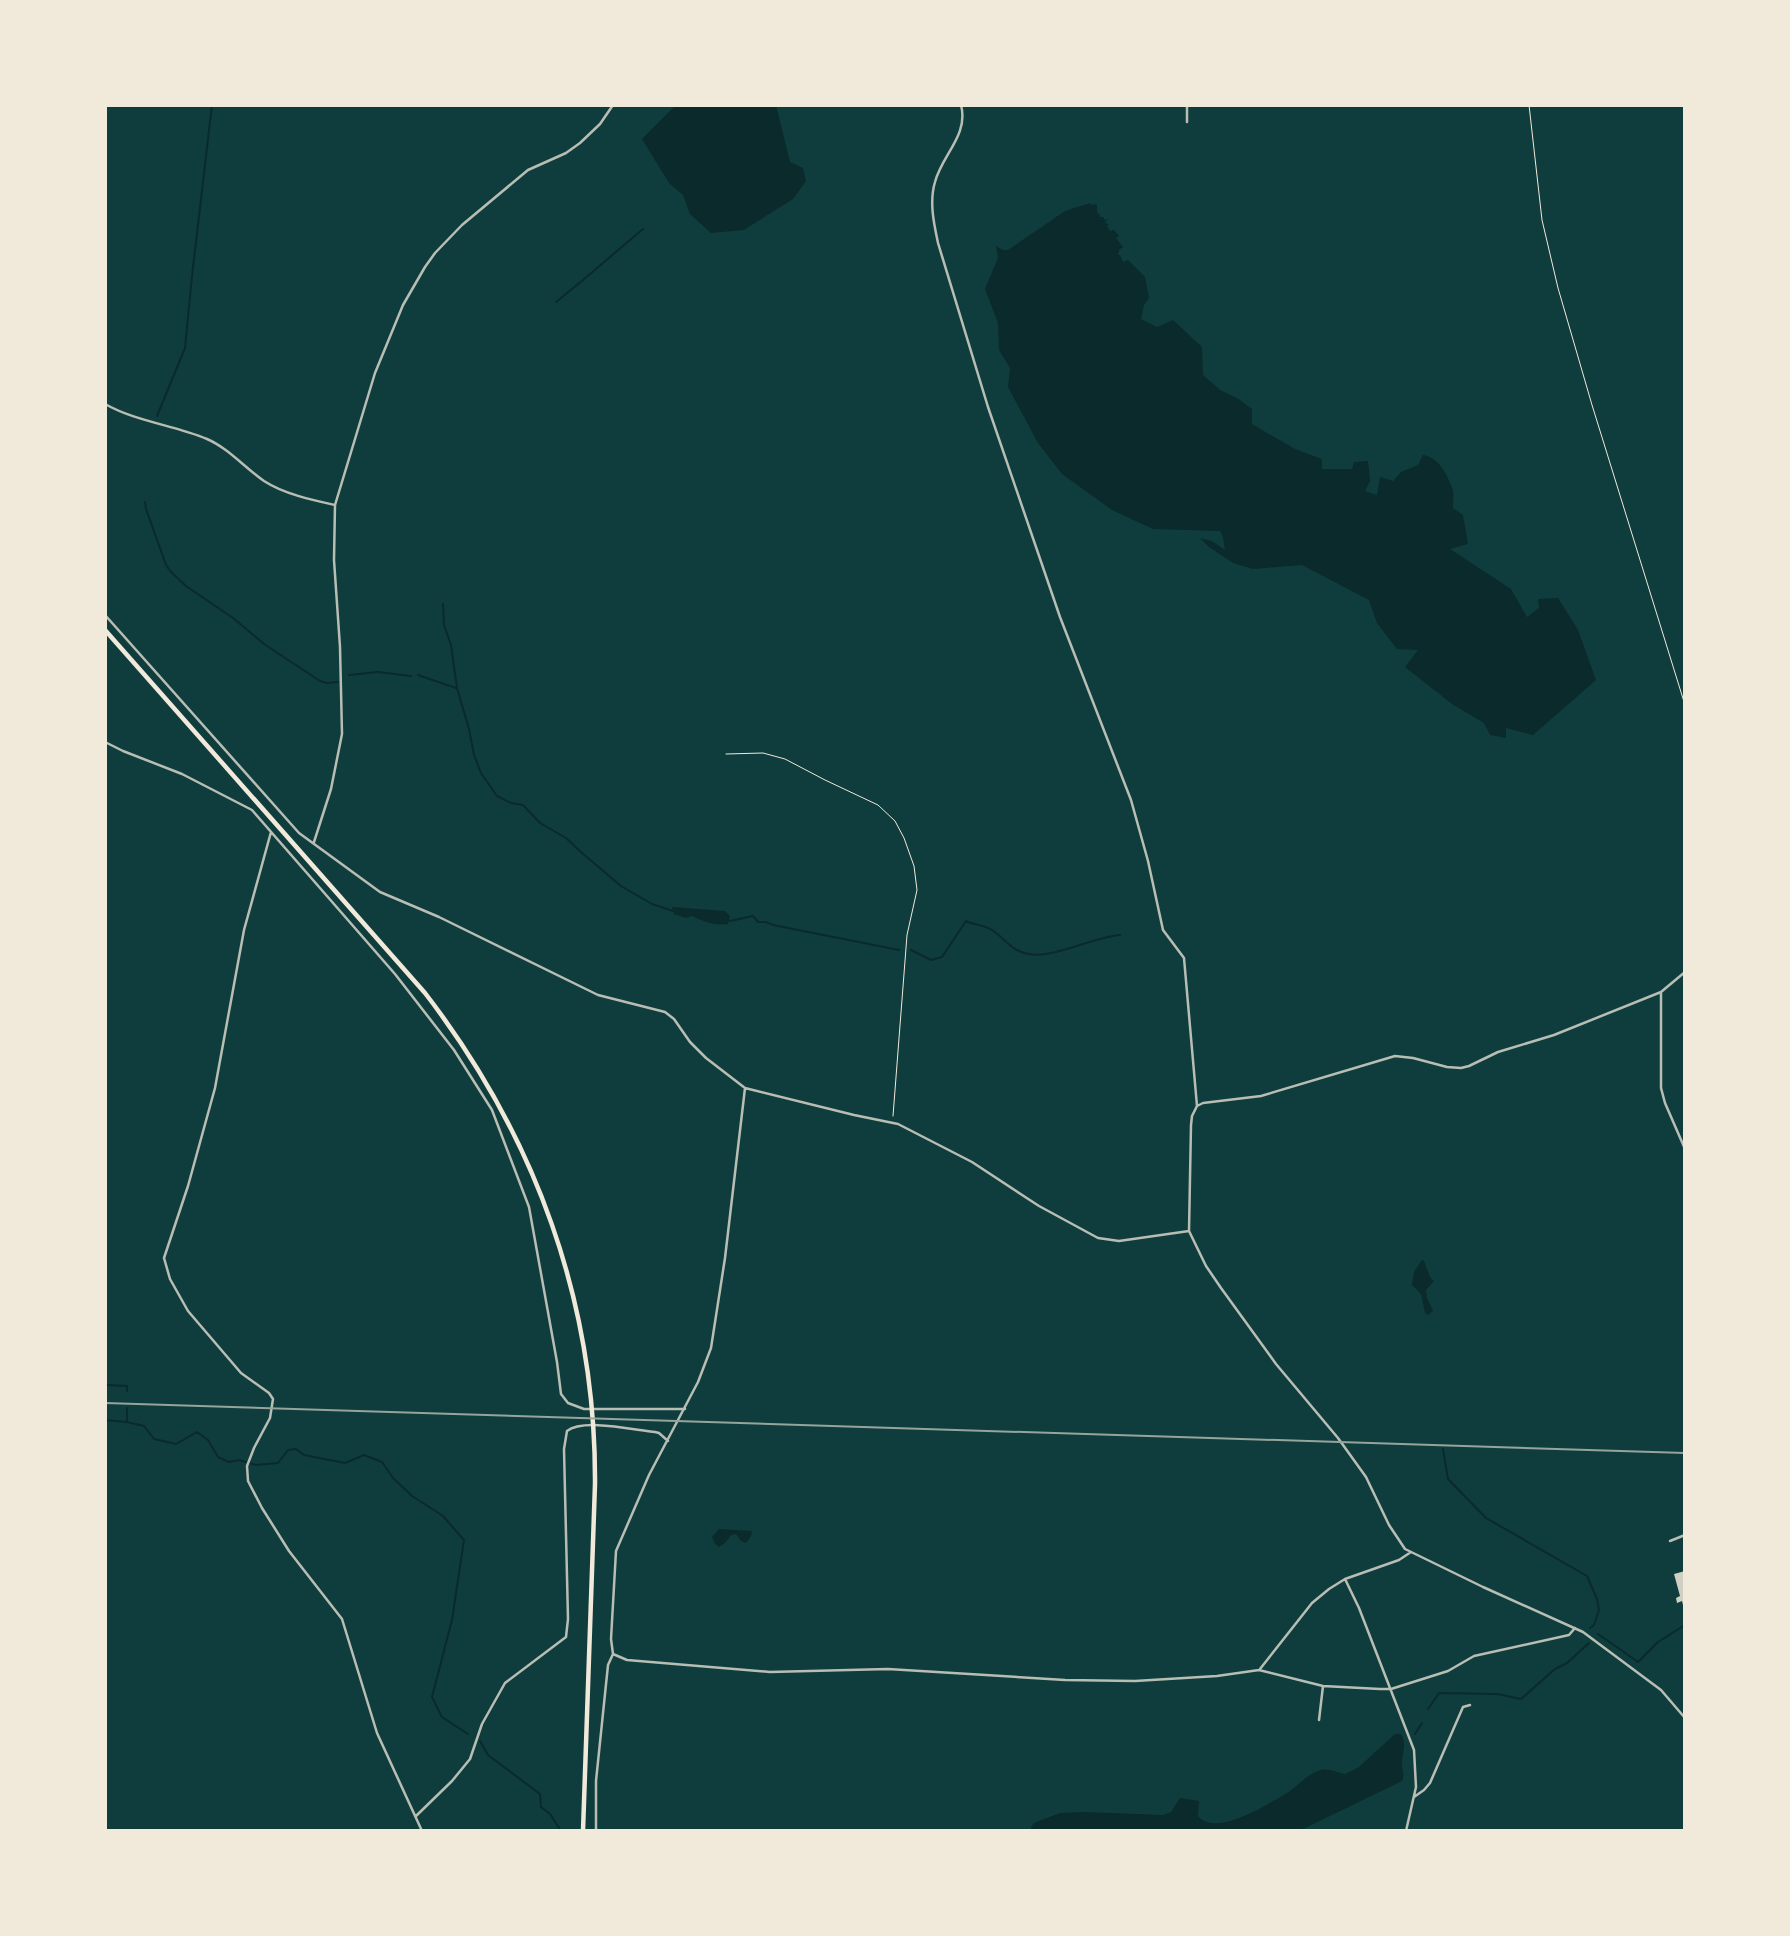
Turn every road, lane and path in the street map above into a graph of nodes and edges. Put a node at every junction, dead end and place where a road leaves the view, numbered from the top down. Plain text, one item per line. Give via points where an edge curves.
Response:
1 (613, 105) edge
2 (961, 105) edge
3 (1187, 105) edge
4 (1529, 105) edge
5 (1187, 122) dead end
6 (105, 404) edge
7 (335, 505) junction
8 (105, 615) edge
9 (105, 630) edge
10 (1685, 705) edge
11 (105, 742) edge
12 (726, 754) dead end
13 (271, 832) junction
14 (314, 842) junction
15 (1685, 972) edge
16 (1661, 992) junction
17 (745, 1088) junction
18 (1197, 1106) junction
19 (893, 1122) junction
20 (1685, 1149) edge
21 (1189, 1231) junction
22 (685, 1409) junction
23 (668, 1441) junction
24 (1685, 1535) edge
25 (1670, 1541) dead end
26 (1410, 1552) junction
27 (1345, 1579) junction
28 (1575, 1628) junction
29 (613, 1654) junction
30 (1259, 1670) junction
31 (1323, 1686) junction
32 (1391, 1689) junction
33 (1470, 1705) dead end
34 (1685, 1718) edge
35 (1319, 1720) dead end
36 (1414, 1797) junction
37 (416, 1816) junction
38 (422, 1831) edge
39 (583, 1831) edge
40 (596, 1831) edge
41 (1406, 1831) edge

1 - 7 street via 575,147 528,170 435,253 411,289 375,373
2 - 18 street via 961,129 933,187 938,243 1060,617 1131,800 1163,930 1184,958
3 - 5 street
4 - 10 path via 1542,220 1558,288
6 - 7 street via 205,438 268,483
7 - 14 street via 342,734
8 - 14 street via 299,833
9 - 39 highway via 409,973 485,1078 524,1153 559,1242 590,1382 594,1484
11 - 13 street via 252,810
12 - 19 path via 779,756 878,805 899,828 917,882 906,942
13 - 22 street via 422,1008 462,1060 492,1110 529,1207 564,1399 583,1409
13 - 37 street via 244,930 215,1088 164,1258 188,1311 241,1373 273,1399 270,1418 247,1466 250,1487 278,1534 342,1619 377,1733
14 - 17 street via 388,896 598,995 665,1012 706,1058
15 - 16 street
16 - 18 street via 1461,1068 1395,1056 1261,1096
16 - 20 street via 1661,1088
17 - 19 street
17 - 22 street via 713,1338
18 - 21 street via 1191,1125
19 - 21 street via 937,1142 1098,1238 1119,1241
21 - 26 street via 1221,1288 1366,1477 1389,1525
22 - 23 street
23 - 29 street via 616,1550
23 - 37 street via 659,1433 614,1427 580,1425 567,1431 566,1637 505,1683 482,1724 470,1759
24 - 25 street
26 - 27 street
26 - 28 street
27 - 30 street via 1312,1603
27 - 32 street
28 - 32 street via 1569,1635 1474,1656 1448,1671
28 - 34 street via 1654,1685
29 - 30 street via 627,1660 770,1672 888,1669 1065,1680 1135,1681
29 - 40 street via 596,1781
30 - 31 street
31 - 32 street
31 - 35 street
32 - 36 street via 1414,1750
33 - 36 street via 1463,1707 1430,1783
36 - 41 street
37 - 38 street

